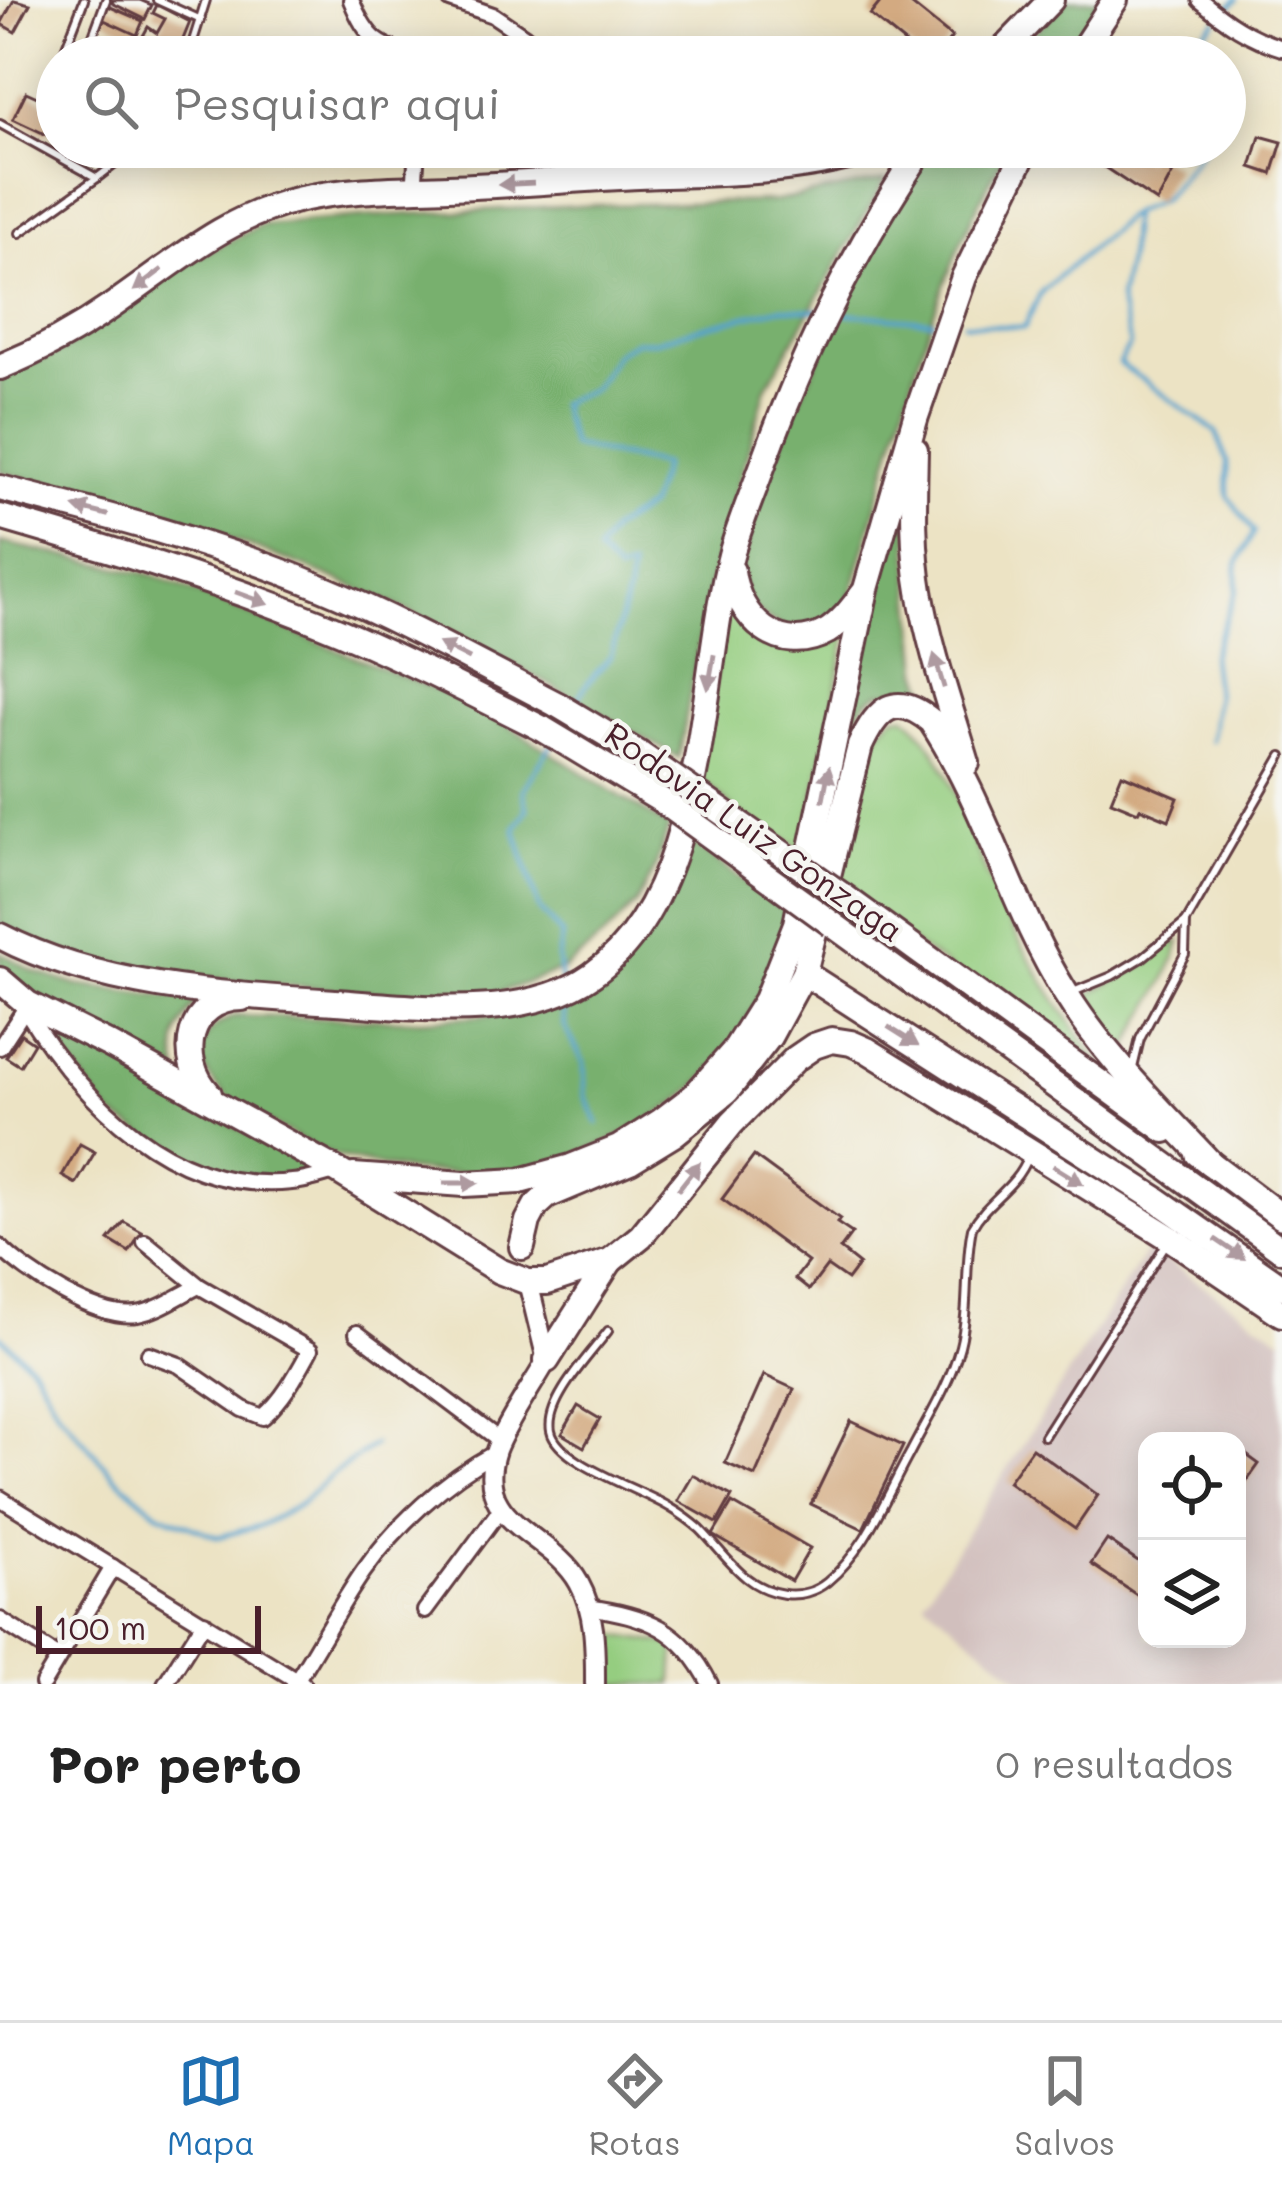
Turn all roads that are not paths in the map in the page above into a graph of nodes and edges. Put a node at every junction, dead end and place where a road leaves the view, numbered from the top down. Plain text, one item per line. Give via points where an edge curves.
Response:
1 (84, 0) edge
2 (106, 0) edge
3 (157, 0) edge
4 (206, 0) edge
5 (351, 0) edge
6 (450, 0) edge
7 (1051, 0) edge
8 (1115, 0) edge
9 (1206, 5) edge
10 (201, 20) junction
11 (70, 36) edge
12 (93, 36) edge
13 (195, 36) edge
14 (373, 36) edge
15 (524, 36) edge
16 (1016, 36) edge
17 (1092, 36) edge
18 (1282, 48) edge
19 (0, 124) edge
20 (36, 144) edge
21 (79, 168) edge
22 (110, 168) edge
23 (416, 168) edge
24 (606, 168) edge
25 (787, 168) edge
26 (909, 168) edge
27 (1017, 168) edge
28 (610, 177) junction
29 (97, 178) junction
30 (415, 178) dead end
31 (20, 233) dead end
32 (0, 367) edge
33 (916, 416) junction
34 (0, 488) edge
35 (0, 517) edge
36 (0, 529) edge
37 (730, 557) junction
38 (142, 558) junction
39 (866, 590) junction
40 (1282, 756) edge
41 (986, 822) junction
42 (1186, 922) junction
43 (0, 936) edge
44 (805, 974) junction
45 (0, 980) edge
46 (1066, 995) junction
47 (257, 998) junction
48 (26, 1007) junction
49 (0, 1047) edge
50 (1130, 1077) junction
51 (230, 1111) junction
52 (1029, 1151) junction
53 (1210, 1162) junction
54 (341, 1173) junction
55 (538, 1176) junction
56 (1282, 1217) edge
57 (1169, 1238) junction
58 (145, 1242) dead end
59 (0, 1247) edge
60 (522, 1247) junction
61 (1282, 1250) edge
62 (610, 1261) junction
63 (528, 1282) junction
64 (199, 1286) junction
65 (1282, 1287) edge
66 (1282, 1314) edge
67 (608, 1331) dead end
68 (357, 1333) dead end
69 (148, 1354) dead end
70 (547, 1360) junction
71 (1044, 1436) dead end
72 (498, 1447) junction
73 (0, 1498) edge
74 (500, 1510) junction
75 (113, 1568) junction
76 (588, 1607) junction
77 (425, 1611) dead end
78 (0, 1620) edge
79 (204, 1622) junction
80 (58, 1657) junction
81 (298, 1683) edge
82 (43, 1684) edge
83 (165, 1684) edge
84 (595, 1684) edge
85 (710, 1684) edge

1 - 11 lane
2 - 12 lane
3 - 10 lane
4 - 10 lane
5 - 14 street
6 - 15 street
7 - 16 highway
8 - 17 highway
9 - 18 street
10 - 13 lane
19 - 20 lane
21 - 29 lane
22 - 29 lane
23 - 30 street
24 - 28 street
25 - 28 highway
26 - 37 highway via 813,341
27 - 33 highway via 964,277
28 -> 32 highway via 341,193 253,214 110,308
29 - 31 lane
33 - 39 highway
41 -> 33 highway via 919,586
53 -> 34 highway, Rodovia Luiz Gonzaga, bridge via 713,803 557,705 316,585
35 - 38 highway, Rodovia Luiz Gonzaga
36 - 38 highway
37 - 39 highway via 736,595 776,637 822,634
37 -> 47 highway via 676,842 639,928 612,957 560,991 516,1004 430,1010
38 -> 61 highway, Rodovia Luiz Gonzaga, bridge via 380,649 543,729 664,802
55 -> 39 highway via 619,1148 694,1096 766,1000 796,924
40 - 42 lane
41 - 44 highway via 931,721 904,705 880,713 860,746
41 - 46 highway
42 - 46 lane via 1142,958
42 - 50 lane via 1185,954 1140,1039
43 - 47 highway via 93,971
44 - 60 highway via 728,1091 630,1161 547,1196 528,1221
44 -> 65 highway
45 - 48 highway
46 - 50 highway
47 - 51 highway via 214,1005 192,1032 198,1082
48 - 49 street
48 - 51 highway
48 - 54 street via 88,1092 166,1158 263,1182
50 - 53 highway
51 - 54 highway
52 -> 57 highway
62 -> 52 highway via 641,1236 768,1084 832,1040 867,1050
52 - 67 lane via 1016,1180 972,1228 961,1341 947,1383 858,1548 813,1592 766,1589 682,1515 554,1442 555,1404
53 - 56 highway, Rodovia Luiz Gonzaga
54 -> 55 highway via 464,1184
54 - 63 highway
55 - 60 highway via 523,1200
57 - 66 highway
57 - 71 lane
58 - 64 street
59 - 64 street via 52,1287 121,1314
60 - 63 highway
62 - 63 highway
62 - 70 highway
63 - 70 street
64 - 69 street via 310,1350 275,1405 262,1417
68 - 72 street
70 - 72 street
72 - 74 street via 493,1494
72 - 81 street via 438,1490 364,1570
73 - 75 street
74 - 76 street via 561,1560
74 - 77 street
75 - 79 street
75 - 80 street
76 - 84 street
76 - 85 street via 652,1622 687,1647
78 - 80 street
79 - 81 street
79 - 83 street
80 - 82 street

